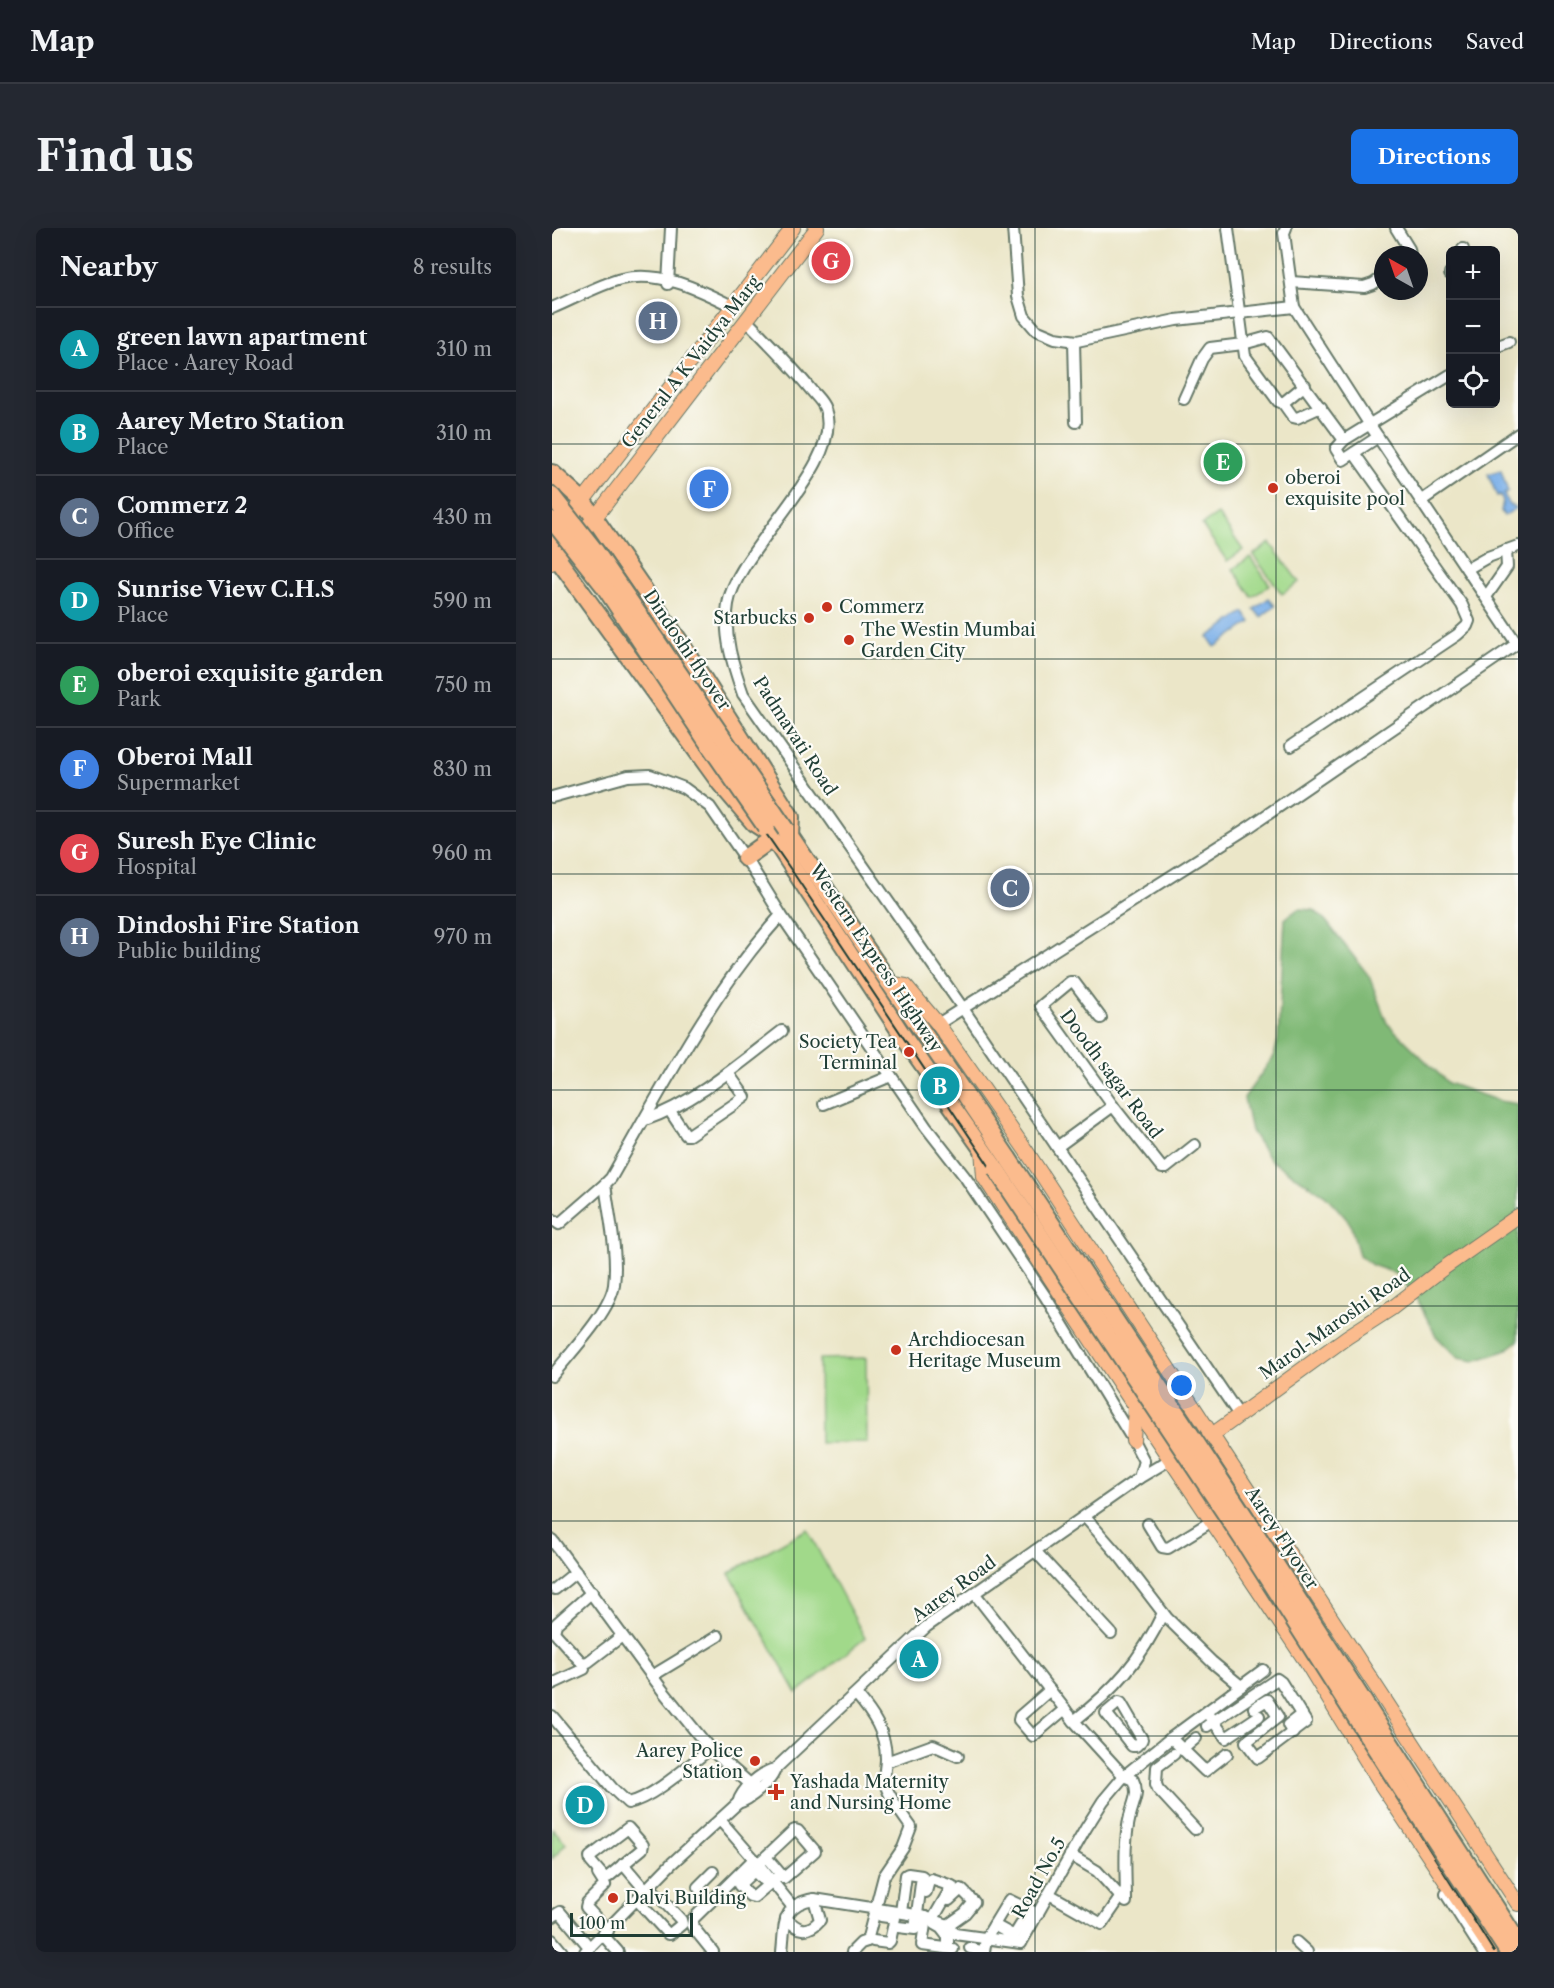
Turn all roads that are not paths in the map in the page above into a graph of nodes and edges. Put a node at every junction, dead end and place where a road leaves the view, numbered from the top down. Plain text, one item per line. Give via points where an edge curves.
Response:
1 (671, 228) edge
2 (794, 228) edge
3 (818, 228) edge
4 (1013, 228) edge
5 (1228, 228) edge
6 (1286, 228) edge
7 (1396, 228) edge
8 (1407, 246) edge
9 (668, 282) junction
10 (1291, 282) junction
11 (1374, 283) edge
12 (1294, 307) junction
13 (729, 309) junction
14 (552, 310) edge
15 (1239, 314) junction
16 (746, 320) junction
17 (1074, 340) junction
18 (1509, 342) dead end
19 (1500, 343) edge
20 (1243, 344) junction
21 (1446, 378) edge
22 (1305, 385) junction
23 (1184, 399) dead end
24 (1283, 403) junction
25 (1321, 407) junction
26 (1076, 422) dead end
27 (1370, 425) junction
28 (1518, 434) edge
29 (1378, 437) junction
30 (1344, 440) junction
31 (1354, 453) junction
32 (552, 473) edge
33 (552, 496) edge
34 (582, 500) junction
35 (1421, 501) junction
36 (594, 519) junction
37 (552, 520) edge
38 (552, 540) edge
39 (1518, 546) edge
40 (1506, 550) junction
41 (554, 557) edge
42 (1467, 569) junction
43 (1486, 597) junction
44 (660, 612) junction
45 (618, 642) junction
46 (1518, 643) edge
47 (1292, 746) dead end
48 (552, 796) edge
49 (777, 833) junction
50 (745, 858) junction
51 (781, 915) junction
52 (888, 983) junction
53 (962, 1007) junction
54 (1101, 1018) dead end
55 (938, 1024) junction
56 (782, 1031) dead end
57 (728, 1073) junction
58 (891, 1076) junction
59 (824, 1104) dead end
60 (1113, 1106) junction
61 (670, 1111) junction
62 (645, 1120) junction
63 (1195, 1144) dead end
64 (1057, 1147) junction
65 (982, 1148) junction
66 (1002, 1163) junction
67 (605, 1184) junction
68 (1518, 1216) edge
69 (552, 1219) edge
70 (552, 1376) edge
71 (1135, 1407) junction
72 (1239, 1415) junction
73 (1213, 1436) junction
74 (1133, 1440) junction
75 (1171, 1459) junction
76 (1139, 1478) junction
77 (1085, 1517) junction
78 (1212, 1521) junction
79 (1148, 1524) dead end
80 (552, 1540) edge
81 (1035, 1551) junction
82 (576, 1572) junction
83 (555, 1589) dead end
84 (592, 1592) junction
85 (975, 1594) junction
86 (1162, 1613) junction
87 (1111, 1633) dead end
88 (622, 1636) junction
89 (718, 1636) dead end
90 (1342, 1636) junction
91 (1305, 1660) junction
92 (584, 1669) dead end
93 (1263, 1670) dead end
94 (652, 1676) junction
95 (552, 1684) edge
96 (1240, 1687) junction
97 (1048, 1692) junction
98 (856, 1694) junction
99 (1099, 1700) junction
100 (1253, 1708) junction
101 (1063, 1711) junction
102 (1108, 1711) junction
103 (1206, 1711) junction
104 (552, 1716) edge
105 (1074, 1721) junction
106 (1210, 1723) junction
107 (1267, 1726) junction
108 (1171, 1738) junction
109 (1196, 1738) dead end
110 (1136, 1746) junction
111 (710, 1749) junction
112 (1178, 1752) junction
113 (1227, 1754) dead end
114 (958, 1756) dead end
115 (1147, 1758) junction
116 (886, 1762) junction
117 (1157, 1767) junction
118 (1124, 1776) junction
119 (754, 1787) junction
120 (720, 1820) junction
121 (1405, 1821) junction
122 (1195, 1829) dead end
123 (1071, 1855) junction
124 (585, 1858) dead end
125 (759, 1860) junction
126 (623, 1864) junction
127 (713, 1872) dead end
128 (741, 1876) junction
129 (773, 1880) junction
130 (648, 1889) junction
131 (1049, 1894) junction
132 (637, 1900) junction
133 (710, 1902) junction
134 (1126, 1902) dead end
135 (1518, 1904) edge
136 (799, 1908) junction
137 (874, 1909) junction
138 (1034, 1912) junction
139 (925, 1916) junction
140 (552, 1917) edge
141 (994, 1925) junction
142 (605, 1933) junction
143 (552, 1940) edge
144 (1296, 1942) dead end
145 (1518, 1942) edge
146 (1021, 1943) junction
147 (1010, 1944) edge
148 (873, 1945) edge
149 (980, 1946) edge
150 (588, 1950) edge
151 (951, 1950) edge
152 (562, 1952) edge
153 (618, 1952) edge
154 (713, 1952) edge
155 (783, 1952) edge
156 (845, 1952) edge
157 (852, 1952) edge
158 (1031, 1952) edge
159 (1308, 1952) edge
160 (1483, 1952) edge
161 (1493, 1952) edge
162 (1508, 1952) edge

1 - 9 street
2 - 13 main road, General A K Vaidya Marg
3 - 16 main road, General A K Vaidya Marg
4 - 17 street via 1018,296 1024,316 1036,330
5 - 15 street
6 - 10 street
7 - 8 street
9 - 13 street
9 - 14 street via 621,283
10 - 11 street via 1364,287
10 - 12 street
12 - 15 street
12 - 27 street
13 - 34 main road, General A K Vaidya Marg
15 - 17 street via 1176,320
15 - 20 street
16 - 36 main road, General A K Vaidya Marg
16 - 53 street, Padmavati Road via 825,407 828,434 816,463 740,575 728,603 726,630 731,660 743,693
17 - 26 street
18 - 19 street
20 - 22 street via 1270,338
20 - 23 street via 1208,350
20 - 24 street via 1245,356
21 - 27 street
22 - 24 street
22 - 25 street
24 - 25 street via 1296,418
25 - 30 street
27 - 29 street
27 - 30 street
28 - 35 street
29 - 31 street
29 - 35 street
30 - 31 street via 1336,449 1343,460
31 - 47 street via 1462,605 1469,621 1457,635
32 - 34 highway
33 - 49 highway, Dindoshi flyover, bridge via 596,552
34 - 36 highway
34 - 38 main road, General A K Vaidya Marg
35 - 42 street
36 - 41 main road, General A K Vaidya Marg
36 - 44 highway
37 - 49 highway, Dindoshi flyover, bridge via 604,586 710,746
39 - 40 street
40 - 42 street
40 - 43 street via 1507,567
41 - 45 highway
42 - 43 street
43 - 46 street
44 - 45 highway
44 - 49 highway via 791,817
45 - 49 highway via 720,783 754,823
46 - 53 street via 1249,827
48 - 50 street via 628,776 650,775 684,788 705,803
49 - 50 highway
49 - 52 highway, Western Express Highway
49 - 65 highway, Western Express Highway via 905,1039
50 - 51 street
51 - 58 street
51 - 62 street via 738,968 678,1058
52 - 55 main road via 906,986
52 - 66 highway, Western Express Highway
53 - 55 street
53 - 64 street, Padmavati Road
54 - 60 street, Doodh sagar Road via 1074,982 1041,1006
55 - 73 main road via 1039,1169
56 - 57 street
57 - 61 street
57 - 61 street via 745,1097 689,1135
58 - 59 street
58 - 74 street via 1045,1296
60 - 63 street, Doodh sagar Road via 1162,1168
60 - 64 street
61 - 62 street
62 - 67 street
64 - 72 street, Padmavati Road
65 - 66 highway, Western Express Highway
65 - 71 main road via 984,1177
66 - 145 highway, Aarey Flyover, bridge via 1249,1523
66 - 162 highway, Aarey Flyover, bridge
67 - 69 street via 559,1224
67 - 70 street via 614,1286 603,1312
68 - 72 main road, Marol-Maroshi Road
71 - 74 main road
71 - 75 main road
72 - 73 main road, Marol-Maroshi Road
73 - 75 main road, Marol-Maroshi Road
73 - 90 main road
74 - 76 street via 1144,1461
75 - 76 street, Aarey Road
75 - 78 main road
76 - 77 street, Aarey Road
77 - 81 street, Aarey Road
77 - 86 street
78 - 79 street via 1168,1548 1162,1547
78 - 91 main road
80 - 82 street
81 - 85 street, Aarey Road
81 - 87 street
82 - 83 street
82 - 84 street
84 - 88 street
84 - 88 street via 556,1624 554,1632 582,1663
85 - 97 street
85 - 98 street, Aarey Road via 926,1627
86 - 96 street
86 - 99 street via 1138,1657
88 - 94 street
89 - 94 street
90 - 91 main road
90 - 135 main road
91 - 121 main road
92 - 95 street
93 - 96 street, Road No.5
94 - 111 street
96 - 100 street
96 - 103 street, Road No.5
97 - 101 street
97 - 101 street via 1019,1720 1033,1736
98 - 116 street via 873,1714 884,1737
98 - 119 street, Aarey Road
99 - 102 street
99 - 105 street
100 - 106 street
100 - 106 street via 1226,1738
100 - 107 street
100 - 107 street via 1268,1701 1278,1717
100 - 107 street via 1279,1680 1306,1722 1258,1758 1246,1742
101 - 105 street
102 - 110 street via 1132,1746
102 - 110 street via 1121,1702 1142,1739
103 - 106 street
103 - 108 street, Road No.5
104 - 111 street via 628,1803 649,1795
105 - 118 street
108 - 112 street
108 - 115 street, Road No.5
109 - 112 street
110 - 115 street
111 - 119 street
112 - 113 street via 1205,1771
112 - 117 street
114 - 116 street via 933,1745
115 - 117 street
115 - 118 street, Road No.5
116 - 137 street via 885,1783 910,1827 903,1848 884,1876
117 - 122 street via 1158,1789
118 - 123 street, Road No.5 via 1103,1801
118 - 134 street via 1133,1780 1137,1788 1126,1852
119 - 120 street, Aarey Road via 740,1796
120 - 125 street
120 - 130 street, Aarey Road
121 - 160 street via 1408,1833
121 - 161 main road
123 - 131 street, Road No.5
123 - 131 street via 1097,1871 1120,1898 1102,1924
124 - 142 street via 605,1882 586,1906
125 - 128 street
125 - 129 street
125 - 129 street via 795,1830 813,1849 814,1854 786,1877
126 - 126 street via 606,1878 590,1857 628,1828 643,1847
126 - 130 street
127 - 133 street via 698,1887
128 - 129 street via 755,1871
128 - 129 street via 739,1885 751,1897
128 - 133 street
129 - 136 street
130 - 132 street, Aarey Road
130 - 132 street via 682,1924 668,1934
131 - 138 street, Road No.5
132 - 142 street, Aarey Road
133 - 154 street via 693,1919 692,1926
136 - 137 street, Road No.5
136 - 155 street
137 - 139 street, Road No.5
137 - 148 street
138 - 141 street via 1009,1900
138 - 146 street, Road No.5
138 - 147 street
139 - 148 street via 890,1942
139 - 148 street via 878,1916
139 - 149 street, Road No.5
139 - 151 street
139 - 151 street via 945,1933
139 - 151 street via 922,1945
140 - 150 street via 560,1912
141 - 147 street
141 - 149 street
142 - 150 street, Aarey Road
142 - 153 street
143 - 152 street
144 - 159 street
146 - 147 street, Road No.5
146 - 158 street
147 - 149 street, Road No.5
148 - 157 street via 861,1943
156 - 157 street

